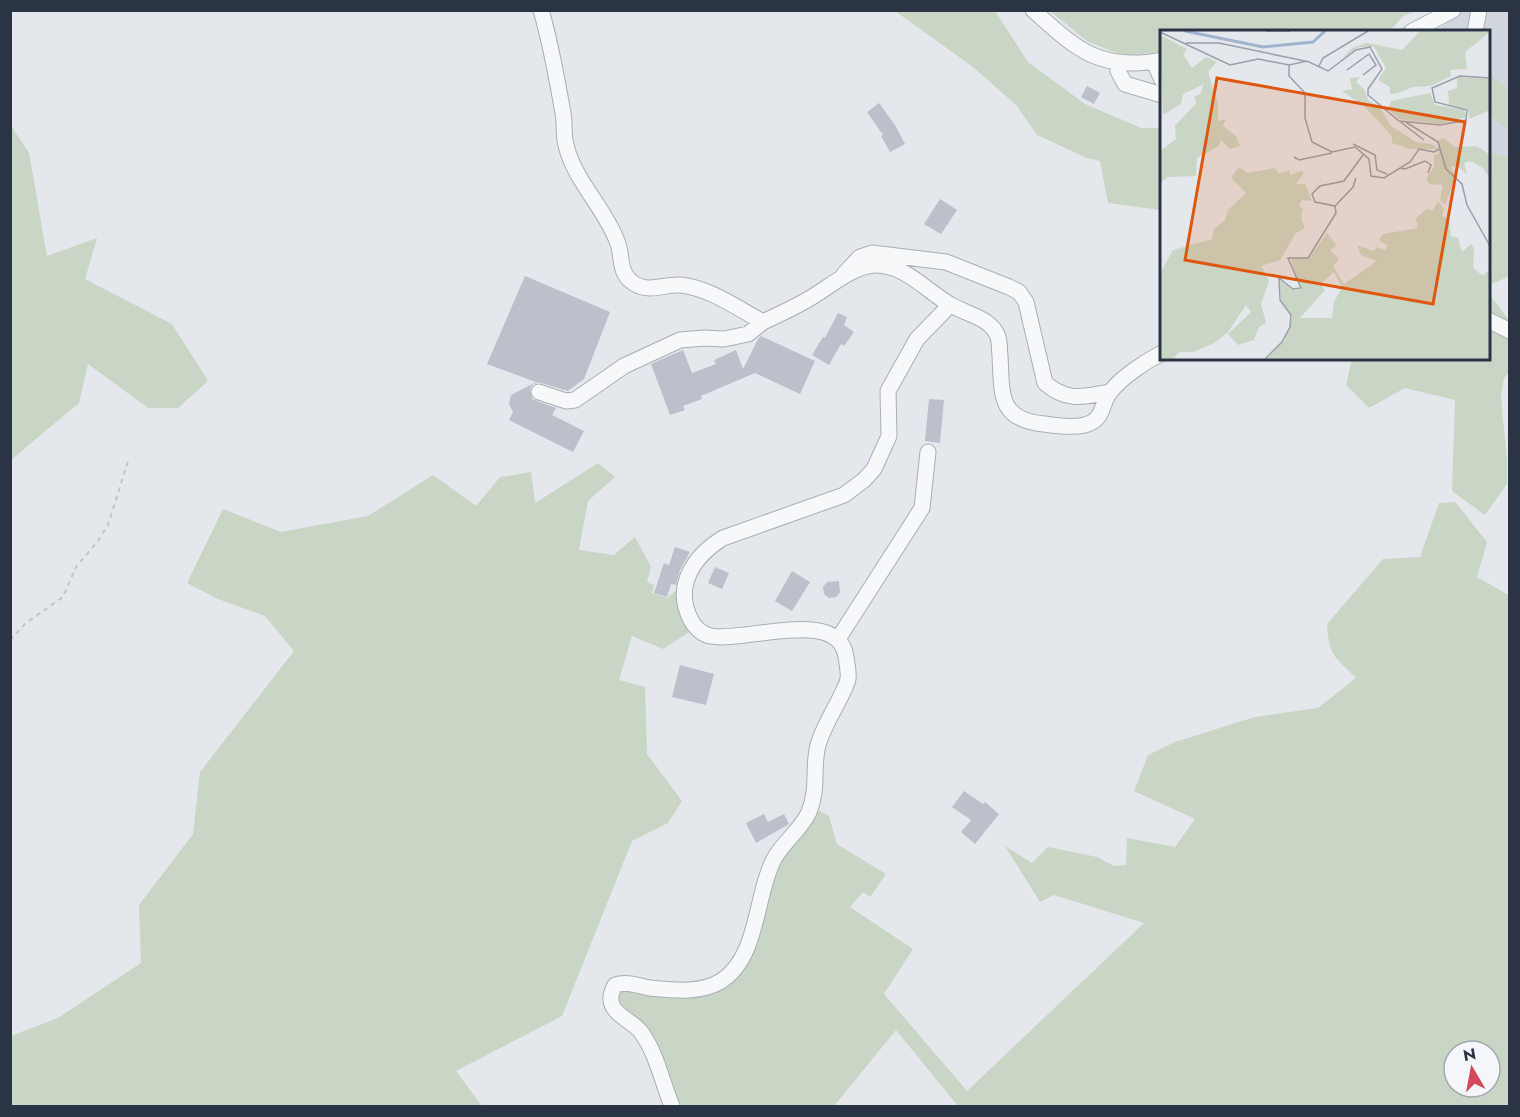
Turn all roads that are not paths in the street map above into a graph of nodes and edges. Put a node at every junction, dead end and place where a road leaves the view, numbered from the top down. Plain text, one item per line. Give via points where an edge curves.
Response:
1 (541, 10) edge
2 (1034, 10) edge
3 (1453, 10) edge
4 (1479, 10) edge
5 (1420, 29) edge
6 (1475, 30) edge
7 (1157, 61) edge
8 (1118, 63) junction
9 (1160, 95) edge
10 (839, 280) junction
11 (950, 305) junction
12 (1490, 321) edge
13 (763, 322) junction
14 (1509, 331) edge
15 (1160, 353) edge
16 (539, 392) dead end
17 (1109, 392) junction
18 (928, 452) dead end
19 (838, 639) junction
20 (672, 1107) edge

1 - 13 street via 557,75 565,144 574,168 618,243 623,273 644,288 676,285 704,291
2 - 8 street via 1067,41 1094,56
3 - 5 street
4 - 6 street
7 - 8 street
8 - 9 street via 1125,84
10 - 11 street via 875,265 894,268
10 - 13 street
10 - 17 street via 851,264 872,254 946,262 1009,287 1026,302 1045,383 1054,392 1080,398
11 - 17 street via 990,324 998,337 1002,390 1008,409 1019,420 1083,426 1101,414
11 - 19 street via 917,339 888,391 889,436 874,469 844,495 723,538 706,549 684,588 686,610 694,627 709,636 730,638 804,628
12 - 14 street
13 - 16 street via 748,333 724,339 680,340 624,366 575,400
15 - 17 street
18 - 19 street via 922,508
19 - 20 street via 845,650 848,680 818,746 816,791 808,814 773,861 746,950 731,973 709,988 650,988 623,982 615,985 610,994 617,1012 643,1034

